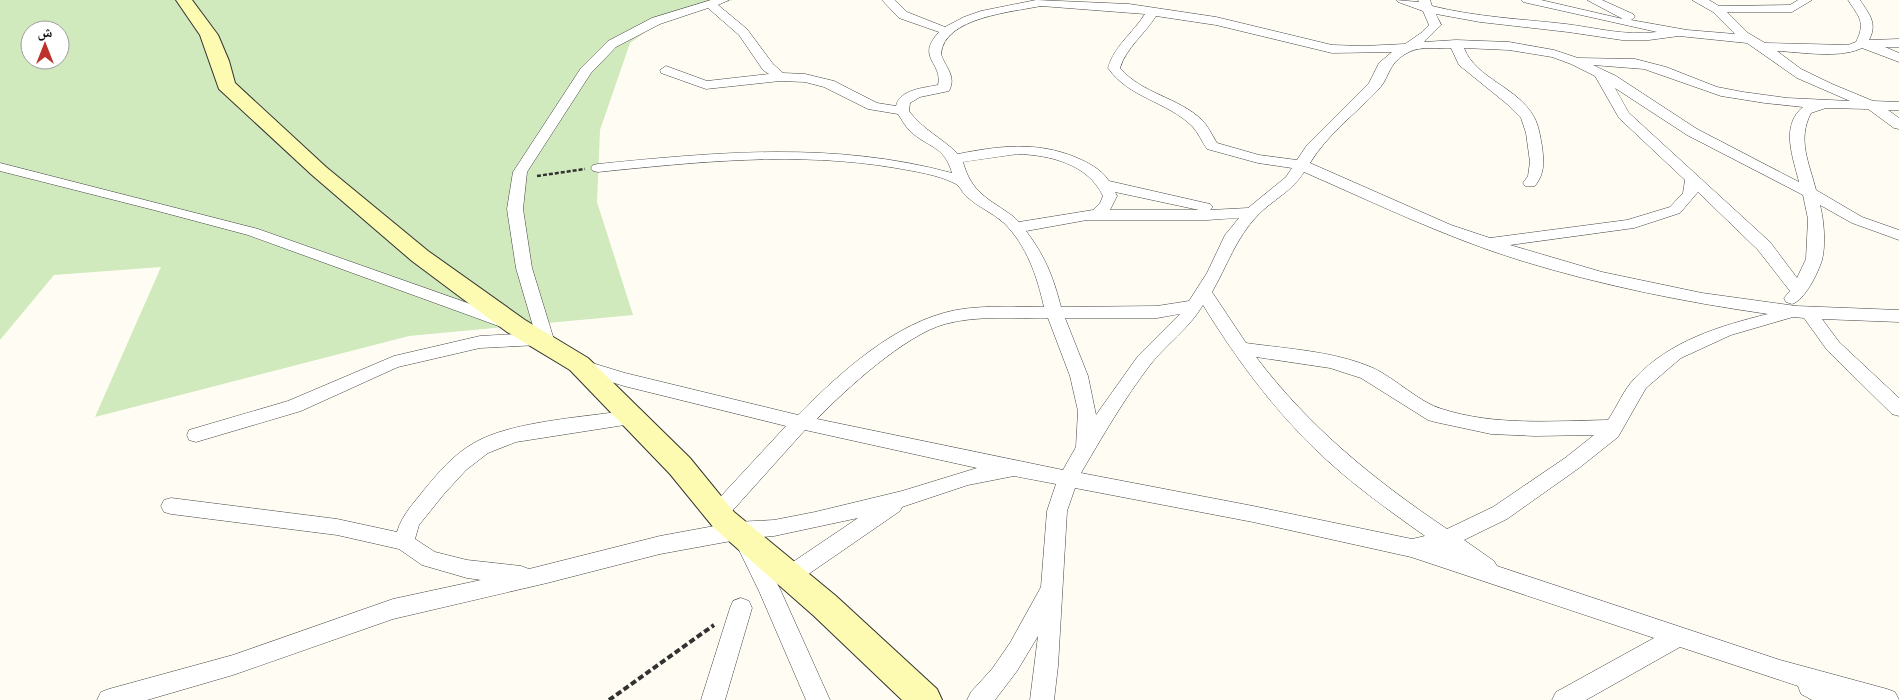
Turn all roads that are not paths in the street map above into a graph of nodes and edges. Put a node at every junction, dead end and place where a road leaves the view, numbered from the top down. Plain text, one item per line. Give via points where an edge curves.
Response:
1 (184, 0) edge
2 (888, 0) edge
3 (1402, 0) edge
4 (1527, 0) edge
5 (1593, 0) edge
6 (1698, 0) edge
7 (1806, 0) edge
8 (1854, 0) edge
9 (1047, 1) edge
10 (716, 2) edge
11 (1426, 5) edge
12 (1720, 10) junction
13 (1152, 12) junction
14 (1867, 19) junction
15 (1495, 21) junction
16 (1650, 27) junction
17 (946, 31) junction
18 (1680, 32) junction
19 (1899, 39) edge
20 (1751, 40) junction
21 (1899, 43) edge
22 (1456, 44) junction
23 (1861, 44) junction
24 (1763, 46) junction
25 (1408, 47) junction
26 (1561, 56) junction
27 (1899, 58) edge
28 (1576, 61) junction
29 (666, 70) dead end
30 (1601, 74) junction
31 (780, 77) junction
32 (1828, 103) junction
33 (1872, 105) junction
34 (1899, 106) edge
35 (902, 111) junction
36 (1899, 125) edge
37 (956, 159) junction
38 (1301, 165) junction
39 (0, 166) edge
40 (598, 168) road end
41 (1692, 179) junction
42 (961, 180) junction
43 (1530, 183) dead end
44 (1106, 185) junction
45 (1810, 193) junction
46 (1252, 212) junction
47 (1097, 215) junction
48 (1016, 228) junction
49 (1899, 235) edge
50 (1488, 243) junction
51 (1798, 291) junction
52 (1199, 299) junction
53 (1054, 312) junction
54 (1794, 312) junction
55 (1899, 316) edge
56 (516, 326) junction
57 (542, 341) junction
58 (1240, 348) junction
59 (579, 364) junction
60 (1899, 409) edge
61 (631, 417) junction
62 (802, 422) junction
63 (1614, 427) junction
64 (196, 435) dead end
65 (1085, 449) junction
66 (1019, 469) junction
67 (1068, 478) junction
68 (902, 499) junction
69 (171, 506) dead end
70 (718, 514) junction
71 (740, 534) junction
72 (1446, 539) junction
73 (404, 542) junction
74 (1411, 548) junction
75 (535, 576) junction
76 (790, 576) junction
77 (1502, 578) junction
78 (1052, 587) junction
79 (740, 608) road end
80 (1678, 636) junction
81 (1780, 670) junction
82 (109, 700) edge
83 (713, 700) edge
84 (818, 700) edge
85 (925, 700) edge
86 (979, 700) edge
87 (1042, 700) edge
88 (1564, 700) edge
89 (1835, 700) edge
90 (1887, 700) edge

1 - 56 street via 209,35 226,85 420,256
2 - 17 street via 903,15
3 - 11 street
4 - 16 street
5 - 16 street
6 - 12 street
7 - 12 street via 1792,8
8 - 14 street
9 - 13 street
9 - 17 street via 977,16
10 - 31 street via 768,67
10 - 57 street via 656,21 612,44 581,78 520,172 515,209 524,268
11 - 15 street via 1443,14
11 - 25 street via 1435,25
12 - 20 street via 1742,35
13 - 25 street via 1216,21 1332,49
13 - 38 street via 1142,30 1118,54 1114,68 1122,80 1198,124 1212,146 1258,159
14 - 19 street
14 - 23 street via 1869,30
15 - 18 street via 1632,37
15 - 26 street via 1515,27
16 - 18 street
17 - 35 street via 934,49 944,70 944,88 916,94 904,101
18 - 20 street
20 - 24 street
21 - 23 street
22 - 25 street
22 - 26 street via 1509,46
22 - 43 street via 1463,62 1527,117 1537,162 1535,176
23 - 24 street via 1851,49 1836,50
23 - 27 street
24 - 33 street via 1802,75
25 - 38 street via 1384,66 1375,84 1312,148
26 - 28 street
28 - 30 street
28 - 32 street via 1651,66 1719,92
29 - 31 street via 706,85
30 - 41 street via 1624,115
30 - 45 street via 1692,132
31 - 35 street via 805,78 829,84 873,106
32 - 33 street
32 - 45 street via 1806,110 1798,124 1796,139
33 - 34 street
33 - 36 street
35 - 37 street via 915,128
37 - 42 street
37 - 44 street via 1027,148 1061,155 1096,174
38 - 46 street via 1292,180
38 - 50 street via 1377,200
39 - 56 street via 255,233 458,308
40 - 42 street via 780,154 830,155 928,169
41 - 50 street via 1690,194 1675,210 1630,225
41 - 51 street via 1764,246
42 - 48 street via 972,193
44 - 46 street via 1213,209
44 - 47 street via 1110,196 1107,205
45 - 49 street via 1857,220
45 - 51 street via 1816,220 1814,259
46 - 47 street
46 - 52 street via 1233,235
47 - 48 street
48 - 53 street via 1034,252 1045,277
50 - 54 street via 1524,256 1702,300
51 - 54 street
52 - 53 street via 1157,312
52 - 58 street
52 - 65 street via 1189,315 1144,360
53 - 62 street via 977,313 953,316 924,326 877,354
53 - 65 street via 1079,376 1087,412
54 - 55 street
54 - 60 street
54 - 63 street via 1726,330 1675,354 1640,382
56 - 57 street
57 - 59 street
57 - 64 street via 480,342 394,362 294,406
58 - 63 street via 1330,362 1367,373 1435,415 1492,427
58 - 72 street via 1269,387 1323,444 1392,502
59 - 61 street
59 - 62 street via 624,379
61 - 70 street via 680,466
61 - 73 street via 514,435 481,448 459,465 410,522
62 - 66 street
62 - 70 street
63 - 72 street via 1572,463 1500,513
65 - 67 street
66 - 67 street
66 - 68 street via 967,477
67 - 74 street
67 - 78 street via 1057,511
68 - 71 street
68 - 76 street
69 - 73 street via 337,527
70 - 71 street
71 - 75 street via 660,545
71 - 76 street
71 - 84 street via 769,589
72 - 74 street
72 - 77 street
73 - 75 street via 429,559 467,569
74 - 77 street
75 - 82 street via 393,609 234,665
76 - 85 street
77 - 80 street
78 - 86 street via 1025,641
78 - 87 street
79 - 83 street
80 - 81 street
80 - 88 street
81 - 89 street
81 - 90 street

